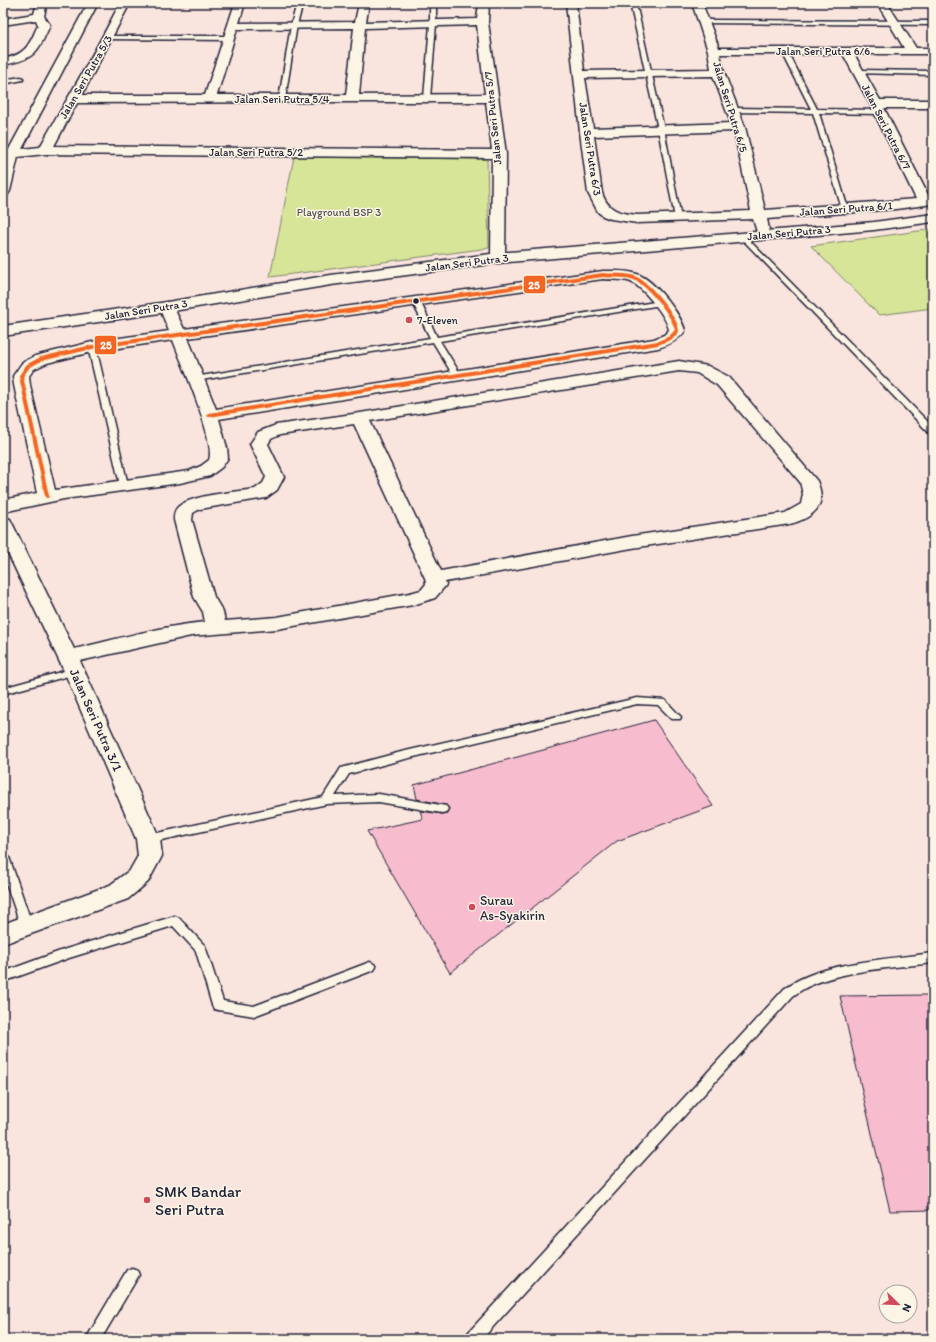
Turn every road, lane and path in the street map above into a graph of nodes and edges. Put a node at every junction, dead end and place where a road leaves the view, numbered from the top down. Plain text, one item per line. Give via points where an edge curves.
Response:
1 (42, 3) edge
2 (92, 3) edge
3 (124, 3) edge
4 (240, 3) edge
5 (300, 3) edge
6 (364, 3) edge
7 (433, 3) edge
8 (484, 3) edge
9 (571, 3) edge
10 (633, 3) edge
11 (697, 3) edge
12 (882, 3) edge
13 (39, 16) junction
14 (3, 22) edge
15 (482, 22) junction
16 (704, 22) junction
17 (893, 22) junction
18 (933, 22) edge
19 (433, 24) junction
20 (294, 25) junction
21 (360, 25) junction
22 (233, 26) junction
23 (108, 38) junction
24 (229, 38) junction
25 (784, 50) junction
26 (714, 51) junction
27 (847, 51) junction
28 (912, 51) junction
29 (933, 51) edge
30 (8, 61) edge
31 (718, 72) junction
32 (857, 72) junction
33 (648, 73) junction
34 (933, 74) edge
35 (579, 75) junction
36 (21, 79) dead end
37 (3, 82) edge
38 (210, 98) junction
39 (427, 98) junction
40 (492, 98) junction
41 (72, 99) junction
42 (282, 99) junction
43 (352, 99) junction
44 (933, 104) edge
45 (878, 108) junction
46 (733, 110) junction
47 (815, 111) junction
48 (739, 127) junction
49 (661, 129) junction
50 (586, 132) junction
51 (45, 150) junction
52 (8, 154) edge
53 (499, 154) junction
54 (3, 191) edge
55 (929, 201) edge
56 (845, 209) junction
57 (759, 215) junction
58 (678, 218) junction
59 (933, 218) edge
60 (764, 236) junction
61 (743, 237) junction
62 (498, 258) junction
63 (416, 301) junction
64 (661, 303) junction
65 (167, 307) junction
66 (3, 331) edge
67 (178, 335) junction
68 (435, 340) junction
69 (92, 347) junction
70 (457, 374) junction
71 (195, 379) junction
72 (209, 415) junction
73 (360, 418) junction
74 (933, 432) edge
75 (124, 485) junction
76 (47, 496) junction
77 (3, 506) edge
78 (3, 523) edge
79 (434, 578) junction
80 (216, 628) junction
81 (72, 664) junction
82 (3, 691) edge
83 (676, 717) dead end
84 (327, 800) junction
85 (442, 809) dead end
86 (148, 839) junction
87 (3, 857) edge
88 (27, 926) junction
89 (3, 934) edge
90 (933, 958) edge
91 (370, 967) dead end
92 (3, 977) edge
93 (132, 1275) dead end
94 (93, 1339) edge
95 (472, 1339) edge

1 - 13 street
2 - 52 street
3 - 23 street, Jalan Seri Putra 5/3
4 - 22 street
5 - 20 lane
6 - 21 street
7 - 19 lane
8 - 15 street, Jalan Seri Putra 5/7
9 - 35 street, Jalan Seri Putra 6/3
10 - 33 lane
11 - 16 street, Jalan Seri Putra 6/5
12 - 17 street
13 - 14 street
13 - 30 street via 44,25 32,50 25,57
15 - 19 street
15 - 40 street, Jalan Seri Putra 5/7
16 - 17 lane
16 - 26 street, Jalan Seri Putra 6/5
17 - 18 lane
17 - 28 street
19 - 21 street
19 - 39 lane
20 - 21 street
20 - 22 street
20 - 42 lane
21 - 43 street
22 - 24 street
23 - 24 lane
23 - 41 street, Jalan Seri Putra 5/3
24 - 38 street
25 - 26 street, Jalan Seri Putra 6/6
25 - 27 street, Jalan Seri Putra 6/6
25 - 47 lane
26 - 31 street, Jalan Seri Putra 6/5
27 - 28 street, Jalan Seri Putra 6/6
27 - 32 street, Jalan Seri Putra 6/7
28 - 29 street, Jalan Seri Putra 6/6
31 - 33 street
31 - 46 street, Jalan Seri Putra 6/5
32 - 34 lane
32 - 45 street, Jalan Seri Putra 6/7
33 - 35 street
33 - 49 lane
35 - 50 street, Jalan Seri Putra 6/3
36 - 37 lane
38 - 41 street, Jalan Seri Putra 5/4
38 - 42 street, Jalan Seri Putra 5/4
39 - 40 street, Jalan Seri Putra 5/4
39 - 43 street, Jalan Seri Putra 5/4
40 - 53 street, Jalan Seri Putra 5/7
41 - 51 street, Jalan Seri Putra 5/3
42 - 43 street, Jalan Seri Putra 5/4
44 - 45 street
45 - 47 lane
45 - 55 street, Jalan Seri Putra 6/7
46 - 47 lane
46 - 48 street, Jalan Seri Putra 6/5
47 - 56 lane
48 - 49 street
48 - 57 street, Jalan Seri Putra 6/5
49 - 50 street
49 - 58 lane
50 - 58 street, Jalan Seri Putra 6/3 via 595,193 598,202 608,213 626,218
51 - 52 street, Jalan Seri Putra 5/2
51 - 53 street, Jalan Seri Putra 5/2
52 - 54 street
53 - 62 street, Jalan Seri Putra 5/7
55 - 56 street, Jalan Seri Putra 6/1
56 - 57 street, Jalan Seri Putra 6/1
57 - 58 street, Jalan Seri Putra 6/3
57 - 60 street, Jalan Seri Putra 6/5
59 - 60 street, Jalan Seri Putra 3
60 - 61 street, Jalan Seri Putra 3
61 - 62 street, Jalan Seri Putra 3
61 - 74 lane
62 - 65 street, Jalan Seri Putra 3 via 331,280
63 - 64 street via 603,275 632,277 642,282
63 - 67 street
63 - 68 lane
64 - 68 lane
64 - 70 street via 676,324 677,331 670,338 658,343
65 - 66 street, Jalan Seri Putra 3
65 - 67 street
67 - 69 street
67 - 71 street
68 - 70 lane
68 - 71 lane
69 - 75 lane
69 - 76 street via 41,359 28,366 21,376
70 - 72 street
71 - 72 street
72 - 75 street via 219,450 218,459 212,467 199,474
73 - 79 street
73 - 79 street via 679,366 698,367 713,373 723,381 814,491 813,501 805,511 790,518 632,542
73 - 80 street via 276,430 264,436 259,444 275,477 272,486 260,494 195,504 184,511 183,520 204,598 213,612
75 - 76 street
76 - 77 street
78 - 81 street, Jalan Seri Putra 3/1
79 - 80 street via 436,585 428,594 413,599 278,623
80 - 81 street via 191,630 127,643
81 - 82 lane
81 - 86 street, Jalan Seri Putra 3/1
83 - 84 lane via 661,702 637,701 401,756 345,771
84 - 85 lane via 379,798
84 - 86 lane
86 - 88 street, Jalan Seri Putra 3/1 via 150,856 139,876 119,892
87 - 88 lane
88 - 89 street, Jalan Seri Putra 3/1
90 - 95 lane via 843,971 819,976 797,986 774,1006
91 - 92 lane via 254,1011 218,1005 201,949 175,921 66,954
93 - 94 lane

